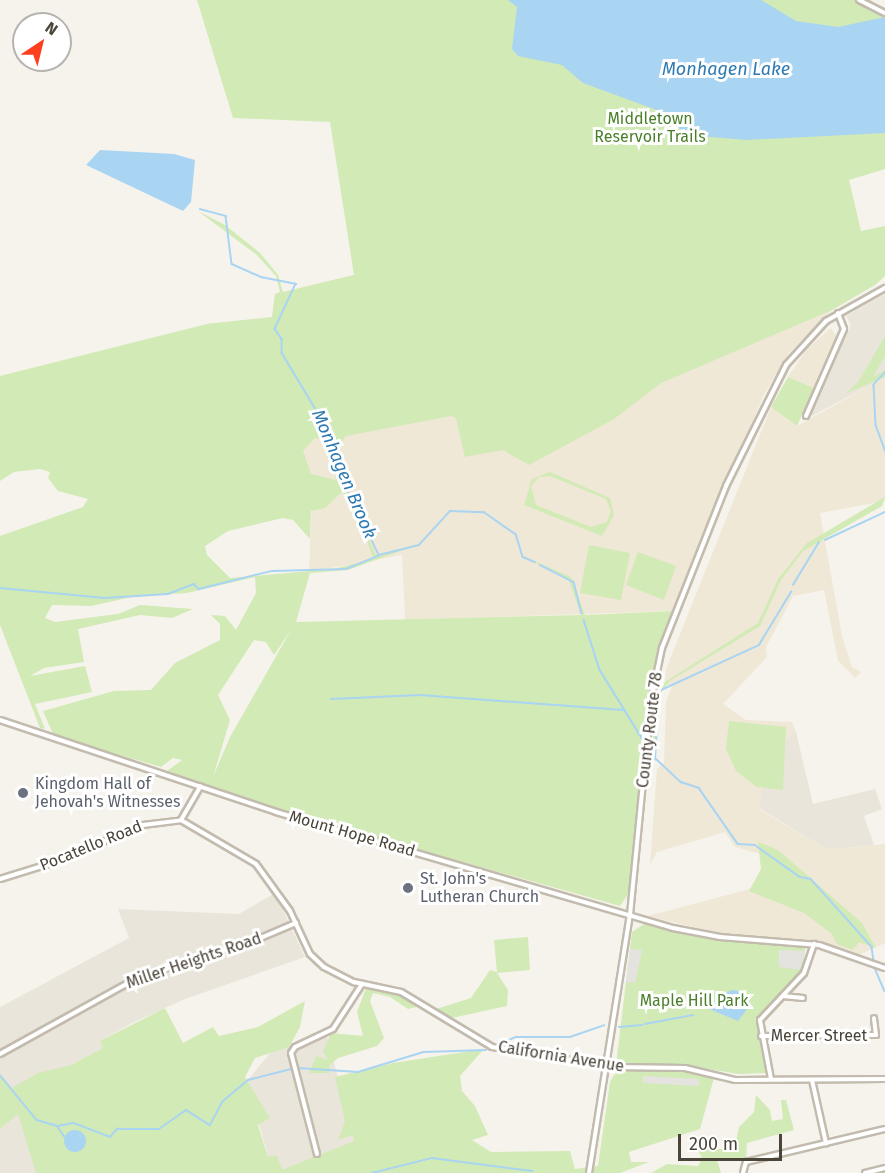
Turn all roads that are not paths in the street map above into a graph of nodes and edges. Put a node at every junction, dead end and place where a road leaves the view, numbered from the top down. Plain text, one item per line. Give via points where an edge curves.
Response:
1 (859, 0) edge
2 (885, 13) edge
3 (885, 288) edge
4 (838, 313) junction
5 (806, 416) dead end
6 (0, 720) edge
7 (201, 786) junction
8 (181, 820) junction
9 (0, 879) edge
10 (630, 915) junction
11 (296, 923) junction
12 (814, 944) junction
13 (885, 968) edge
14 (362, 984) junction
15 (782, 996) junction
16 (803, 998) dead end
17 (874, 1018) dead end
18 (761, 1036) junction
19 (0, 1054) edge
20 (607, 1066) junction
21 (771, 1079) junction
22 (885, 1079) edge
23 (812, 1080) junction
24 (885, 1129) edge
25 (826, 1143) junction
26 (317, 1154) dead end
27 (885, 1168) edge
28 (589, 1173) edge
29 (743, 1173) edge
30 (865, 1173) edge

1 - 2 street
3 - 4 street, County Route 78
4 - 5 street via 844,329
4 - 10 street, County Route 78 via 799,347 775,384 726,486 670,626 651,701
6 - 7 street, Mount Hope Road
7 - 8 street
7 - 10 street, Mount Hope Road
8 - 9 street, Pocatello Road via 143,825 55,862
8 - 11 street, California Avenue via 256,864
10 - 12 street, Mount Hope Road via 693,933
10 - 20 street, County Route 78
11 - 14 street, California Avenue via 319,963
11 - 19 street, Miller Heights Road via 251,942 141,976
12 - 13 street, Mount Hope Road
12 - 15 street via 804,973
14 - 20 street, California Avenue via 401,992 492,1047
14 - 26 street via 333,1029 295,1047 291,1053
15 - 16 street
15 - 18 street via 760,1020
17 - 18 street, Mercer Street via 876,1035
18 - 21 street
20 - 21 street, California Avenue via 681,1067 730,1080
20 - 28 street, County Route 78
21 - 23 street, California Avenue
22 - 23 street, California Avenue
23 - 25 street
24 - 25 street
25 - 29 street via 744,1164
27 - 30 street

